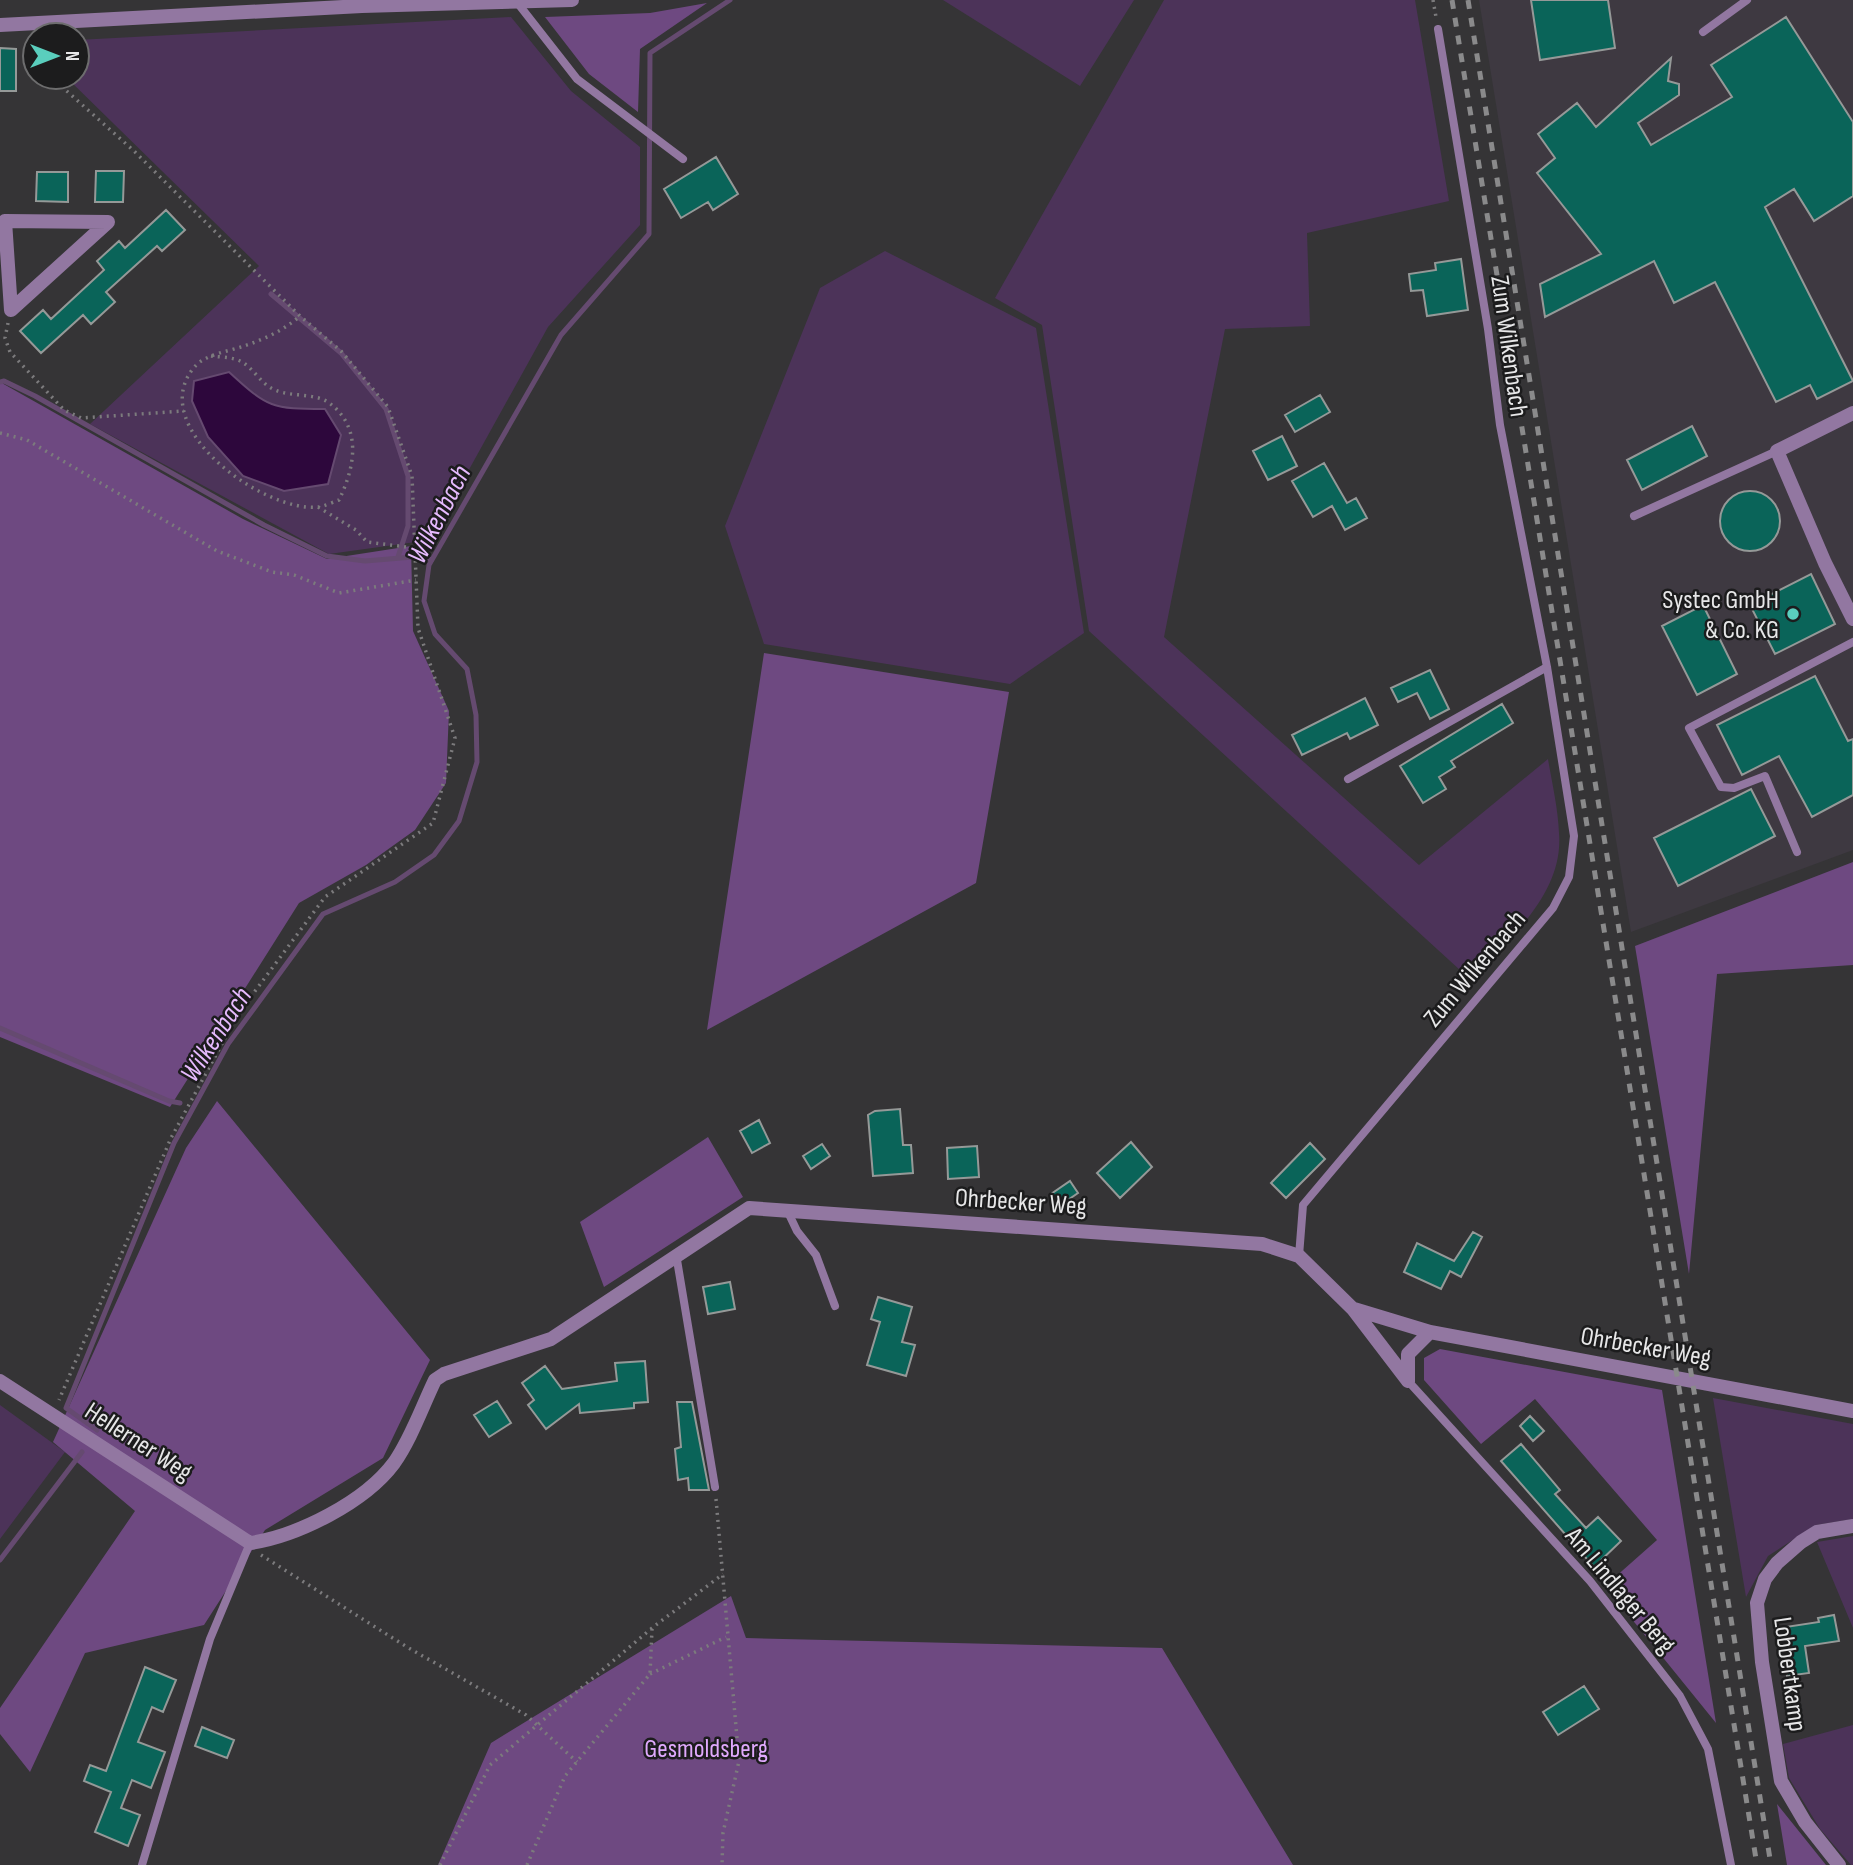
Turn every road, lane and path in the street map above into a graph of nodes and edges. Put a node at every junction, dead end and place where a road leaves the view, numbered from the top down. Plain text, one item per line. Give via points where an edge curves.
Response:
1 (572, 0) edge
2 (1433, 0) edge
3 (1747, 0) edge
4 (484, 1) edge
5 (516, 1) edge
6 (362, 3) edge
7 (0, 25) edge
8 (1438, 29) joint
9 (1703, 32) dead end
10 (67, 91) edge
11 (683, 159) dead end
12 (3, 221) edge
13 (5, 295) edge
14 (10, 310) junction
15 (300, 316) junction
16 (211, 356) junction
17 (184, 411) junction
18 (1853, 413) edge
19 (0, 433) edge
20 (1777, 451) junction
21 (318, 507) junction
22 (1634, 516) dead end
23 (414, 548) junction
24 (416, 580) junction
25 (1853, 619) edge
26 (1853, 642) edge
27 (1547, 667) junction
28 (1348, 779) dead end
29 (1797, 852) dead end
30 (787, 1210) junction
31 (676, 1254) junction
32 (1299, 1256) junction
33 (835, 1306) dead end
34 (1353, 1309) junction
35 (1430, 1332) junction
36 (0, 1381) edge
37 (1408, 1381) junction
38 (1853, 1411) edge
39 (53, 1413) junction
40 (715, 1488) joint
41 (1853, 1527) edge
42 (250, 1544) junction
43 (723, 1574) junction
44 (652, 1628) junction
45 (726, 1637) junction
46 (650, 1674) junction
47 (538, 1724) junction
48 (577, 1762) junction
49 (142, 1865) edge
50 (440, 1865) edge
51 (527, 1865) edge
52 (722, 1865) edge
53 (1731, 1865) edge
54 (1839, 1865) edge

1 - 5 street
2 - 8 path
3 - 9 lane
4 - 5 street
4 - 6 street
5 - 11 lane via 577,79
6 - 7 street
8 - 27 lane, Zum Wilkenbach via 1500,425
10 - 15 path via 134,151
12 - 13 street
12 - 14 street via 108,222
13 - 14 street
14 - 17 path via 5,338 10,352 64,410 81,418
15 - 16 path via 246,346
15 - 23 path via 341,351 388,407 412,476
16 - 17 path via 192,369 182,391
16 - 21 path via 239,360 277,391 327,401 349,426 355,451 348,481 339,500
17 - 21 path via 186,424 215,460 251,489
18 - 20 street
19 - 24 path via 27,440 217,551 272,572 339,593
20 - 22 lane
20 - 25 street
21 - 23 path via 367,542
23 - 24 path
24 - 39 path via 418,628 455,738 433,823 325,897 238,1014 172,1138
26 - 29 lane via 1689,728 1721,787 1734,788 1765,776
27 - 28 lane
27 - 32 lane, Zum Wilkenbach via 1574,836 1569,877 1553,908 1303,1205
30 - 31 street, Ohrbecker Weg via 749,1208
30 - 32 street, Ohrbecker Weg via 1232,1240
30 - 33 lane via 816,1255
31 - 40 lane
31 - 42 street, Ohrbecker Weg via 551,1339 435,1380 396,1460 380,1481 326,1516 276,1539
32 - 34 street, Ohrbecker Weg
34 - 35 street, Ohrbecker Weg
34 - 37 street, Ohrbecker Weg
35 - 37 street via 1408,1354
35 - 38 street, Ohrbecker Weg
36 - 39 street, Hellerner Weg
37 - 53 lane, Am Lindlager Berg via 1590,1581 1680,1696 1708,1749
39 - 42 street, Hellerner Weg
40 - 43 path
41 - 54 street, Lobbertkamp via 1817,1532 1801,1542 1777,1563 1757,1603 1781,1781 1805,1822
42 - 47 path via 286,1573
42 - 49 lane via 210,1639
43 - 44 path
43 - 45 path
44 - 46 path
44 - 47 path
45 - 46 path
45 - 52 path via 739,1761 723,1833
46 - 48 path
47 - 48 path
47 - 50 path via 490,1765
48 - 51 path via 565,1776

